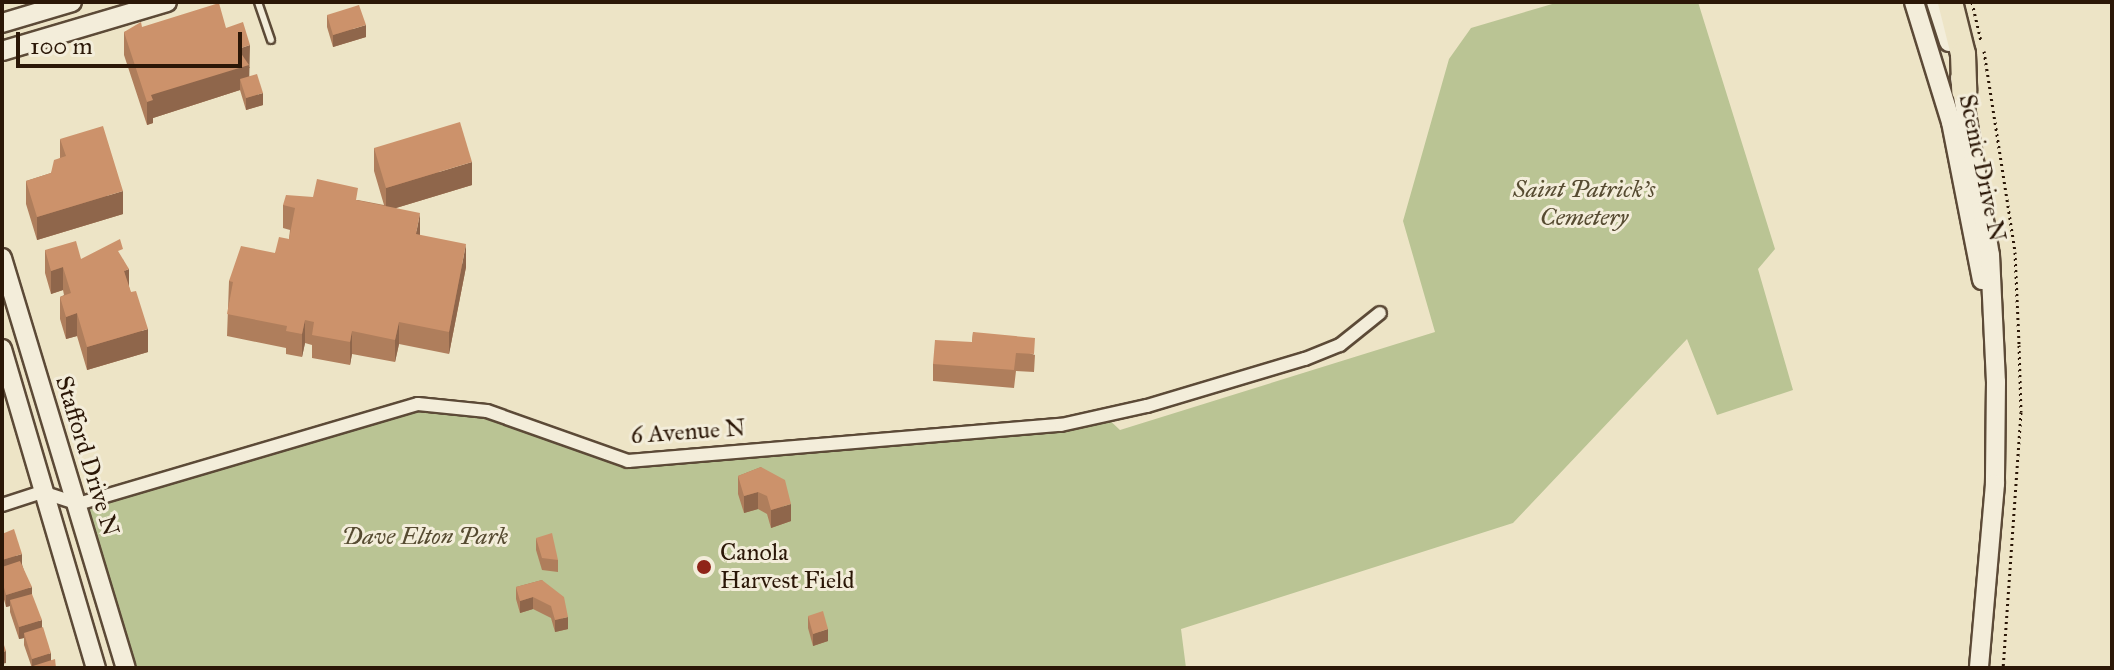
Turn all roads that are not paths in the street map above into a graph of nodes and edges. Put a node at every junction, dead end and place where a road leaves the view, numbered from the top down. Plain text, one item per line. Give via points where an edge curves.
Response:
1 (72, 2) edge
2 (167, 2) edge
3 (258, 2) edge
4 (1914, 2) edge
5 (1936, 2) edge
6 (1950, 2) edge
7 (2, 14) edge
8 (27, 16) junction
9 (2, 23) edge
10 (271, 40) dead end
11 (22, 45) junction
12 (2, 51) edge
13 (2, 59) edge
14 (1964, 91) junction
15 (2, 258) edge
16 (1380, 313) dead end
17 (1994, 346) junction
18 (2, 349) edge
19 (42, 492) junction
20 (78, 504) junction
21 (2, 505) edge
22 (96, 668) edge
23 (126, 668) edge
24 (1979, 668) edge

1 - 8 main road
2 - 11 main road
3 - 10 lane
4 - 17 main road, Scenic Drive N via 1951,122
5 - 14 main road, Scenic Drive N
6 - 14 highway via 1963,54
7 - 8 main road
8 - 9 main road
11 - 12 main road
11 - 13 main road
14 - 17 main road, Scenic Drive N via 1990,255
15 - 20 main road, Stafford Drive N
16 - 20 street, 6 Avenue N via 1340,345 1305,359 1147,406 1061,425 628,461 487,411 418,404
17 - 24 main road, Scenic Drive N via 1997,449
18 - 19 main road, Stafford Drive N
19 - 20 street
19 - 21 street
19 - 22 main road, Stafford Drive N
20 - 23 main road, Stafford Drive N

